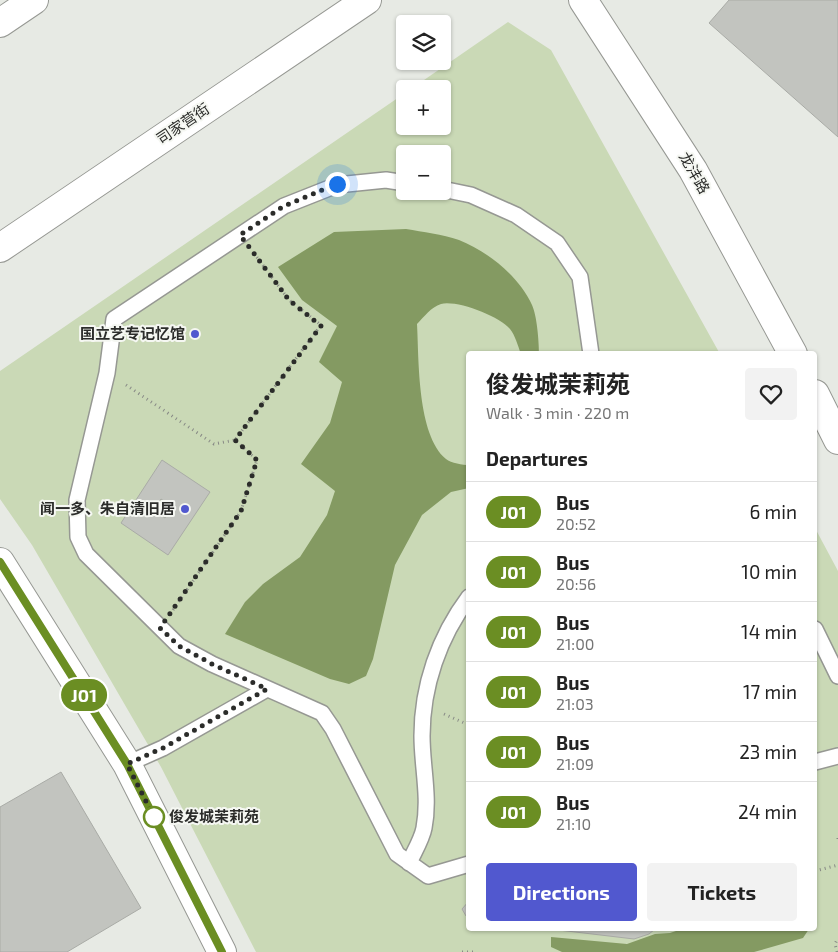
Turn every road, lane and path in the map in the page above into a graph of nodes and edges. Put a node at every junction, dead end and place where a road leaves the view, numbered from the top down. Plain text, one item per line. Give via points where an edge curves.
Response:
1 (34, 0) edge
2 (367, 0) edge
3 (582, 0) edge
4 (0, 23) edge
5 (396, 182) edge
6 (451, 191) edge
7 (240, 235) junction
8 (0, 248) edge
9 (591, 351) edge
10 (791, 351) edge
11 (108, 373) junction
12 (817, 398) edge
13 (235, 440) junction
14 (838, 440) edge
15 (0, 562) edge
16 (466, 601) edge
17 (160, 628) junction
18 (817, 633) edge
19 (838, 676) edge
20 (267, 689) junction
21 (838, 756) edge
22 (817, 761) edge
23 (127, 764) junction
24 (409, 863) junction
25 (466, 865) edge
26 (838, 866) edge
27 (817, 871) edge
28 (838, 938) edge
29 (222, 952) edge
30 (462, 952) edge
31 (477, 952) edge
32 (837, 952) edge

1 - 4 street
2 - 8 street, 司家营街
3 - 10 street, 龙沣路 via 693,170
5 - 7 lane via 337,184 284,206
6 - 9 lane via 471,195 516,216 557,243 580,277
7 - 11 lane via 114,319
7 - 13 path via 289,300 321,326
11 - 13 path via 214,444
11 - 17 lane via 77,500 78,537 86,554
12 - 14 street
13 - 17 path via 257,460 241,511
15 - 23 street
16 - 24 lane via 454,617 434,659 426,695 422,736 427,798 424,829
17 - 20 lane via 179,646
18 - 19 lane
20 - 23 lane via 163,748
20 - 24 lane via 322,713 397,854
21 - 22 lane
23 - 29 street
24 - 25 lane via 428,876
26 - 27 path
28 - 32 path via 835,944
30 - 31 path

